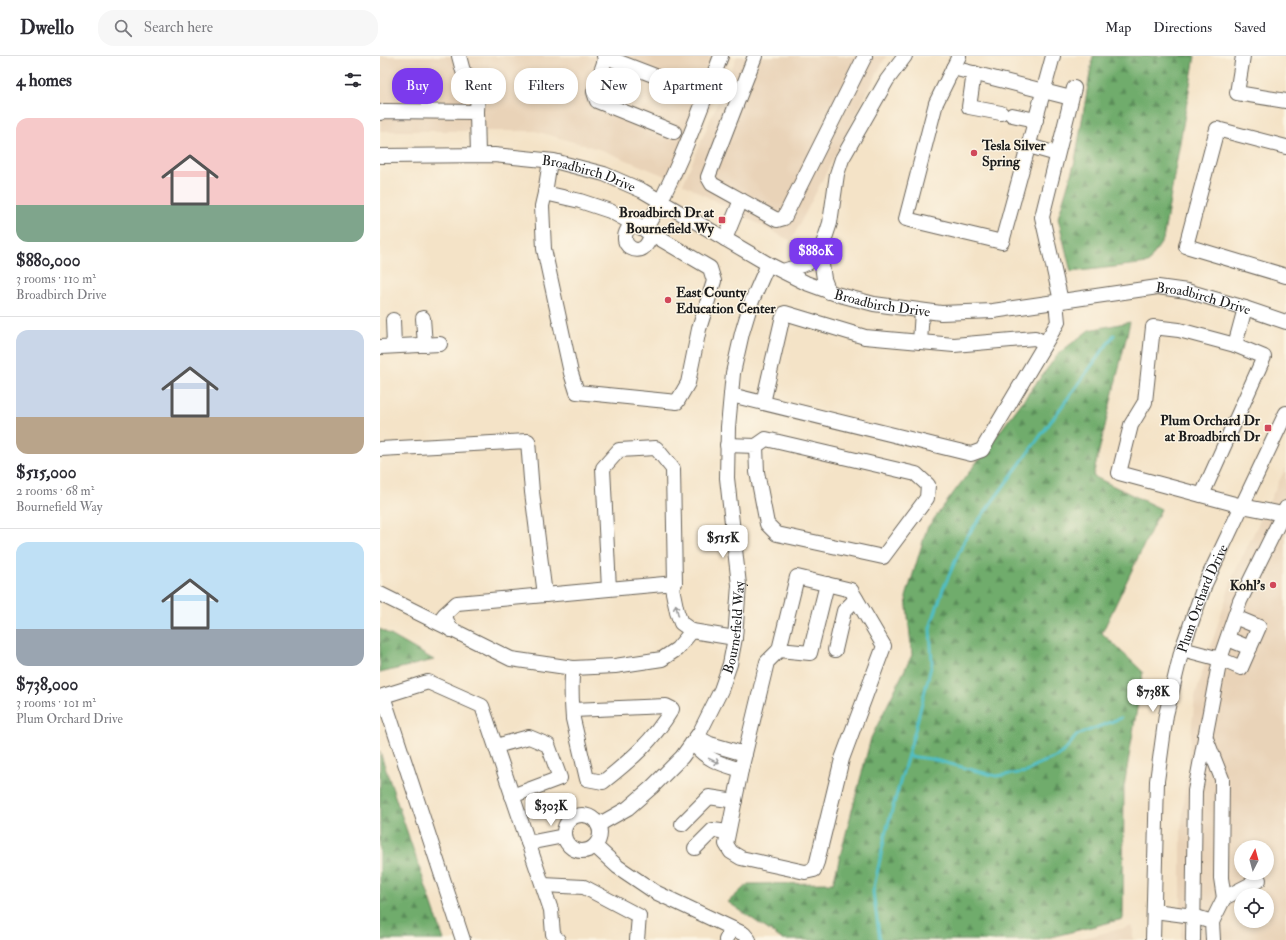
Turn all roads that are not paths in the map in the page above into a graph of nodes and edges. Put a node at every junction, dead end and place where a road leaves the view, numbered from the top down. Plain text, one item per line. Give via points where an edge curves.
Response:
1 (459, 56) edge
2 (721, 56) edge
3 (755, 56) edge
4 (865, 56) edge
5 (905, 56) edge
6 (1053, 56) edge
7 (1243, 56) edge
8 (605, 57) edge
9 (956, 62) edge
10 (716, 68) edge
11 (649, 74) edge
12 (974, 74) junction
13 (1044, 91) junction
14 (1286, 101) edge
15 (701, 104) edge
16 (477, 112) junction
17 (380, 113) edge
18 (1036, 120) junction
19 (674, 132) dead end
20 (1029, 146) junction
21 (1286, 147) edge
22 (1058, 154) junction
23 (478, 155) junction
24 (380, 156) edge
25 (550, 161) junction
26 (546, 193) junction
27 (741, 200) junction
28 (661, 201) junction
29 (632, 223) junction
30 (648, 232) junction
31 (725, 239) junction
32 (822, 244) junction
33 (768, 264) junction
34 (783, 272) junction
35 (1286, 276) edge
36 (829, 292) junction
37 (1058, 302) junction
38 (1245, 308) junction
39 (922, 311) junction
40 (1268, 316) junction
41 (1286, 317) edge
42 (423, 318) dead end
43 (393, 320) dead end
44 (1286, 322) edge
45 (920, 342) junction
46 (1045, 343) junction
47 (425, 344) junction
48 (440, 344) dead end
49 (1235, 345) junction
50 (387, 346) edge
51 (731, 395) junction
52 (763, 403) junction
53 (1285, 418) edge
54 (727, 445) junction
55 (756, 446) junction
56 (380, 449) edge
57 (1202, 495) junction
58 (1242, 506) junction
59 (1284, 511) edge
60 (671, 583) junction
61 (827, 584) junction
62 (609, 589) junction
63 (380, 594) edge
64 (545, 595) junction
65 (856, 599) junction
66 (1235, 616) junction
67 (451, 630) junction
68 (692, 631) junction
69 (735, 638) junction
70 (1228, 639) junction
71 (1250, 648) junction
72 (1182, 649) junction
73 (779, 650) junction
74 (835, 650) dead end
75 (1220, 660) junction
76 (573, 668) junction
77 (573, 710) junction
78 (1205, 735) junction
79 (694, 740) junction
80 (496, 746) junction
81 (745, 754) junction
82 (741, 770) junction
83 (512, 796) junction
84 (735, 801) junction
85 (682, 824) dead end
86 (598, 825) junction
87 (728, 832) junction
88 (564, 836) junction
89 (528, 843) junction
90 (595, 846) junction
91 (695, 848) dead end
92 (1259, 880) dead end
93 (543, 885) junction
94 (1224, 898) junction
95 (1154, 911) junction
96 (1193, 916) junction
97 (1212, 922) junction
98 (729, 934) edge
99 (463, 940) edge
100 (558, 940) edge
101 (637, 940) edge
102 (749, 940) edge
103 (1153, 940) edge
104 (1193, 940) edge
105 (1213, 940) edge

1 - 16 street via 463,71 478,90
2 - 10 street
3 - 27 street via 708,177 712,184
4 - 27 street via 784,218 777,220
5 - 32 street via 887,80 842,158 837,174 833,210
6 - 13 street
7 - 14 street via 1238,93
8 - 11 street
8 - 19 street via 594,92 597,101
9 - 12 street
9 - 20 street via 936,103 906,219 1002,242
12 - 13 street
12 - 18 street via 969,107
13 - 18 street
13 - 22 street via 1072,93
15 - 28 street
16 - 17 street
16 - 23 street
18 - 20 street
20 - 22 street
21 - 35 street via 1217,129 1186,246
22 - 37 street via 1042,217
23 - 24 street, Broadbirch Drive
23 - 25 street, Broadbirch Drive
25 - 26 street
25 - 28 street, Broadbirch Drive via 604,174
26 - 29 street via 610,211
26 - 30 street via 542,206 544,249 577,392 677,402 688,383 699,329 714,282 710,268
27 - 31 street
28 - 30 street
28 - 31 street, Broadbirch Drive
29 - 30 street
29 - 30 street via 625,237 626,244 632,249 639,250 646,246
31 - 33 street, Broadbirch Drive
32 - 34 street via 808,263
32 - 36 street via 824,279
33 - 34 street, Broadbirch Drive
33 - 51 street, Bournefield Way via 742,333
34 - 36 street, Broadbirch Drive
36 - 39 street, Broadbirch Drive via 874,304
37 - 38 street, Broadbirch Drive via 1158,287 1187,291
37 - 39 street, Broadbirch Drive via 993,311
37 - 46 street via 1058,322
38 - 40 street, Broadbirch Drive
38 - 49 street
39 - 45 street
40 - 41 street, Broadbirch Drive
40 - 44 street, Broadbirch Drive
42 - 47 street
43 - 50 street
45 - 46 street via 954,345 1035,338
45 - 52 street via 865,337 785,313
46 - 52 street via 982,450 971,454
47 - 48 street
47 - 50 street
49 - 57 street via 1264,357
49 - 57 street via 1179,330 1153,327 1144,402 1131,425 1119,473
51 - 52 street
51 - 54 street, Bournefield Way
53 - 58 street, Plum Orchard Drive
54 - 55 street
54 - 69 street, Bournefield Way via 727,478 739,585
55 - 55 street via 766,439 916,474 928,485 927,498 883,557 777,534 767,524 757,472
56 - 64 street via 528,441
57 - 58 street
58 - 59 street
58 - 72 street, Plum Orchard Drive via 1205,584
59 - 66 street
60 - 62 street
60 - 62 street via 675,583 673,469 656,448 619,450 603,468
68 -> 60 street via 681,623
61 - 65 street via 851,590
61 - 73 street via 810,653
61 - 73 street via 797,577
62 - 64 street
63 - 67 street
64 - 67 street via 457,602 444,615
65 - 74 street via 844,611
65 - 87 street via 884,646 842,759 814,870 805,872 741,858 731,852 726,844
66 - 70 street
66 - 71 street via 1259,627
67 - 76 street via 511,659
68 - 69 street
68 - 76 street via 676,649 662,659 615,666
69 - 79 street, Bournefield Way via 721,690
70 - 71 street
70 - 75 street
71 - 75 street via 1241,668
72 - 75 street
72 - 95 street, Plum Orchard Drive via 1166,715 1157,781
73 - 81 street via 767,662
75 - 78 street
76 - 77 street
77 - 77 street via 587,779 603,782 632,759 661,727 672,709 666,706
78 - 94 street via 1222,779 1221,878
78 - 96 street via 1195,791
79 - 81 street
79 -> 82 street via 702,754 714,762
79 - 86 street, Bournefield Way via 682,757 652,787 628,808
80 - 83 street
80 - 83 street via 529,737 548,745 560,778
80 - 99 street via 482,706 428,682 383,696
81 - 82 street
82 - 84 street
83 - 89 street
84 - 85 street via 709,797
84 - 87 street
86 - 88 street via 590,817 579,815 566,824
86 - 90 street via 600,836
87 - 91 street via 713,830
88 - 89 street
88 - 90 street via 574,849 584,851
89 - 93 street
90 - 98 street via 618,867 655,892
92 - 94 street
93 - 100 street via 551,910 553,934
93 - 101 street via 584,887 639,916
94 - 97 street
95 - 96 street
95 - 103 street, Plum Orchard Drive
96 - 97 street
96 - 104 street
97 - 105 street
98 - 102 street via 744,934

